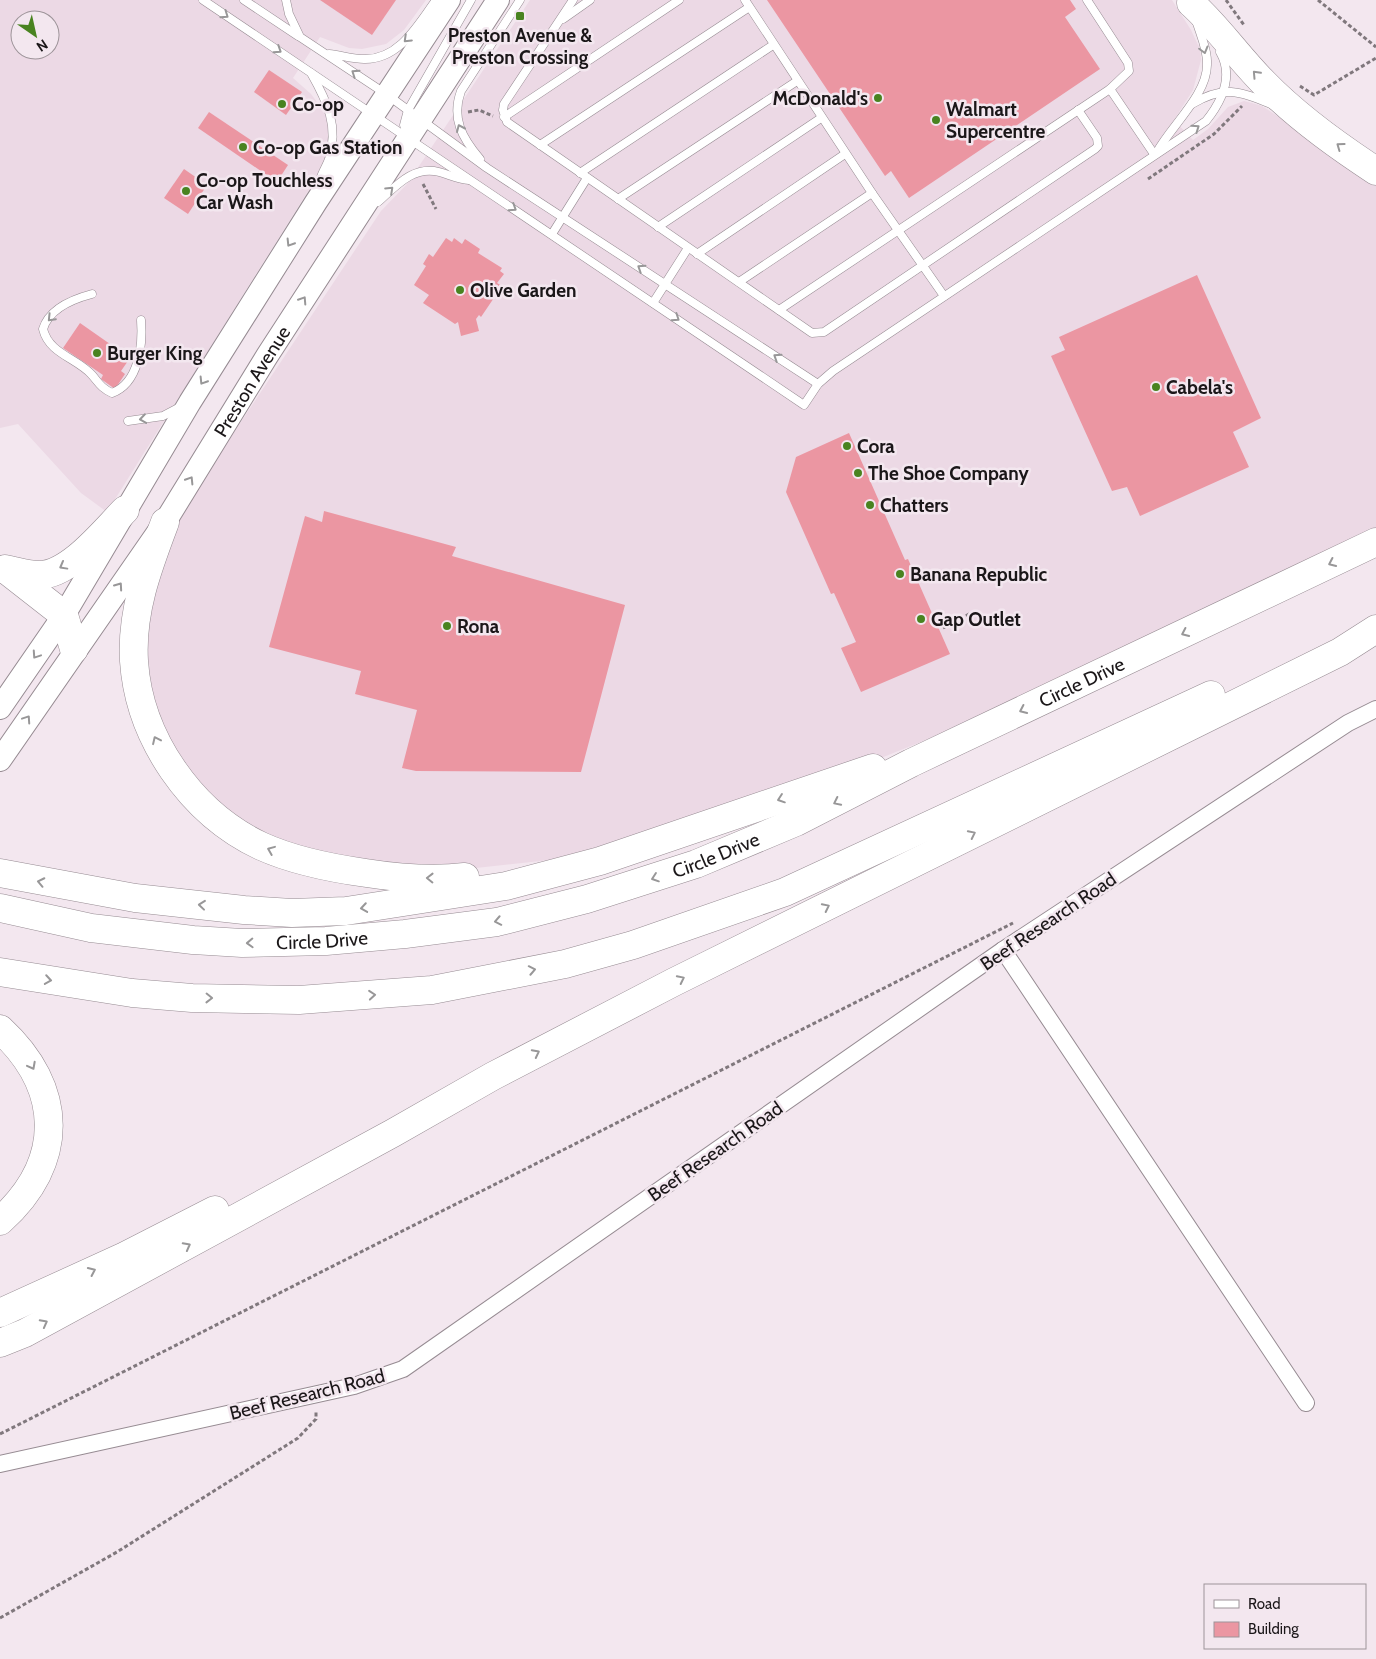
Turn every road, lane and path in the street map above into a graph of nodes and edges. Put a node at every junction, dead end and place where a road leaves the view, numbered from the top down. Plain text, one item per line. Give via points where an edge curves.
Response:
1 (203, 0) edge
2 (244, 0) edge
3 (286, 0) edge
4 (436, 0) edge
5 (449, 0) edge
6 (472, 0) edge
7 (498, 0) edge
8 (520, 0) edge
9 (574, 0) edge
10 (590, 0) edge
11 (679, 0) edge
12 (1087, 0) edge
13 (1226, 0) edge
14 (1318, 0) edge
15 (1190, 1) edge
16 (746, 4) edge
17 (559, 21) junction
18 (1249, 32) dead end
19 (1211, 36) dead end
20 (300, 37) junction
21 (1216, 44) dead end
22 (773, 45) junction
23 (1376, 47) edge
24 (324, 53) junction
25 (1376, 58) edge
26 (310, 71) junction
27 (797, 81) junction
28 (1299, 85) dead end
29 (1110, 89) junction
30 (1223, 92) junction
31 (386, 94) junction
32 (1191, 104) junction
33 (1242, 106) dead end
34 (1078, 110) junction
35 (373, 113) junction
36 (463, 113) dead end
37 (504, 117) junction
38 (821, 118) junction
39 (1304, 120) junction
40 (413, 122) junction
41 (540, 146) junction
42 (1156, 153) junction
43 (845, 154) junction
44 (487, 168) junction
45 (1376, 171) edge
46 (580, 173) junction
47 (587, 178) junction
48 (1148, 179) dead end
49 (472, 181) junction
50 (423, 184) dead end
51 (872, 193) junction
52 (618, 199) junction
53 (316, 202) junction
54 (436, 209) dead end
55 (562, 216) junction
56 (354, 222) junction
57 (658, 227) junction
58 (899, 232) junction
59 (552, 234) junction
60 (688, 248) junction
61 (697, 254) junction
62 (923, 266) junction
63 (739, 282) junction
64 (665, 284) junction
65 (92, 294) dead end
66 (944, 296) junction
67 (653, 303) junction
68 (779, 310) junction
69 (141, 320) dead end
70 (818, 384) junction
71 (190, 402) junction
72 (128, 422) dead end
73 (125, 510) junction
74 (165, 522) junction
75 (1376, 542) edge
76 (2, 567) edge
77 (971, 613) dead end
78 (64, 614) junction
79 (1376, 618) edge
80 (943, 628) dead end
81 (1376, 629) edge
82 (74, 649) junction
83 (0, 708) edge
84 (1376, 709) edge
85 (0, 760) edge
86 (911, 763) junction
87 (600, 861) junction
88 (0, 873) edge
89 (0, 908) edge
90 (976, 941) dead end
91 (1003, 950) junction
92 (0, 972) edge
93 (0, 1030) edge
94 (493, 1076) junction
95 (0, 1221) edge
96 (0, 1313) edge
97 (0, 1343) edge
98 (315, 1394) junction
99 (1306, 1403) dead end
100 (0, 1434) edge
101 (0, 1464) edge
102 (0, 1618) edge

1 -> 26 lane
2 - 20 lane
3 - 20 lane
4 -> 24 lane via 409,39 379,57 363,60
5 - 31 main road
6 - 40 lane
7 - 40 main road, Preston Avenue
44 -> 8 lane via 460,130 456,103
9 - 17 lane
10 - 17 lane
11 - 37 lane
12 - 29 lane via 1128,63 1126,76
13 - 18 path
14 - 23 path
15 - 19 lane
15 -> 32 lane via 1208,66
39 -> 15 highway via 1255,73
16 - 22 lane
16 - 41 lane
17 - 37 lane via 504,104
20 - 24 lane
21 - 30 lane via 1228,70
22 - 27 lane
22 - 46 lane
31 -> 24 lane
25 - 28 path via 1314,95
26 - 35 lane
26 - 53 lane via 329,107 333,131
27 - 38 lane
27 - 52 lane
29 - 34 lane
29 - 42 lane
30 - 32 lane
30 - 39 lane via 1244,92
42 -> 30 lane via 1206,121
31 - 35 main road
31 - 40 lane
32 - 42 lane
33 - 48 path via 1214,134
34 - 58 lane
34 - 62 lane via 1097,138 1098,146
35 - 40 lane
35 - 53 main road
36 - 37 path via 479,110
37 - 41 lane
38 - 43 lane
38 - 57 lane
45 -> 39 highway
40 - 44 lane
40 - 49 lane
40 - 56 main road, Preston Avenue
41 - 46 lane
42 - 66 lane
43 - 51 lane
43 - 61 lane
44 - 55 lane
46 - 47 lane
47 - 52 lane
47 - 55 lane
56 -> 49 lane via 399,182 420,171 438,171
49 -> 59 lane
50 - 54 path
51 - 58 lane
51 - 63 lane
52 - 57 lane
53 -> 71 main road
55 - 59 lane
64 -> 55 lane
74 -> 56 main road, Preston Avenue
57 - 60 lane
58 - 62 lane
58 - 68 lane
59 - 67 lane
60 - 61 lane
60 - 64 lane
61 - 63 lane
62 - 66 lane
62 - 68 lane via 818,334
63 - 68 lane
64 - 67 lane
70 -> 64 lane
65 -> 69 lane via 70,300 51,316 43,329 44,336 56,350 92,375 103,389 112,393 121,390 134,369 142,344
66 - 70 lane
67 -> 70 lane via 804,405
71 -> 72 lane via 163,416
71 - 73 main road
73 -> 76 highway via 82,554 61,568 41,575
73 - 78 main road
82 -> 74 main road, Preston Avenue
87 -> 74 highway via 459,878 379,875 321,866 278,853 245,837 216,817 189,791 164,758 146,717 135,677 138,601
75 -> 86 highway, Circle Drive
76 - 78 highway
77 - 80 path
78 - 82 highway
78 -> 83 main road
92 -> 79 highway via 132,993 299,1000 432,990 565,964 633,945 785,892
94 -> 81 highway via 683,978 1340,652
85 -> 82 main road, Preston Avenue
84 - 91 street, Beef Research Road via 1348,724
86 -> 87 highway via 878,766
86 -> 89 highway, Circle Drive via 796,822 696,864 595,897 497,922 326,941 242,943 91,928
87 -> 88 highway via 506,886 346,911 292,913 135,898
90 - 100 path
91 - 98 street, Beef Research Road via 403,1369 354,1386
91 - 99 street
93 -> 95 highway via 28,1059 39,1080 50,1128 47,1151 39,1170 28,1190
96 -> 94 highway via 125,1256 372,1130
97 -> 94 highway via 25,1333 212,1232
98 - 101 street, Beef Research Road
98 - 102 path via 316,1420 298,1438 117,1552

